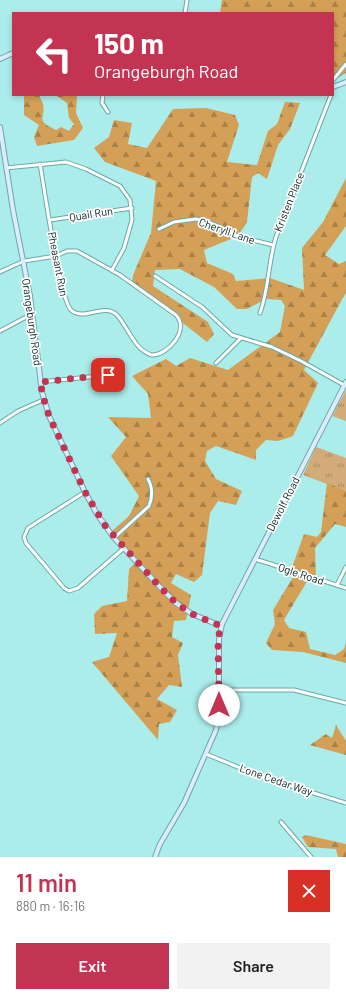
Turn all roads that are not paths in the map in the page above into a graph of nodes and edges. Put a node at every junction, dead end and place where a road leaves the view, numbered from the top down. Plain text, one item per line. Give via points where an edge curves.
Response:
1 (187, 0) edge
2 (185, 12) edge
3 (12, 53) edge
4 (0, 59) edge
5 (346, 64) edge
6 (334, 79) edge
7 (346, 82) edge
8 (334, 88) edge
9 (103, 96) edge
10 (331, 96) edge
11 (108, 112) dead end
12 (0, 127) edge
13 (40, 164) junction
14 (6, 168) junction
15 (132, 208) junction
16 (50, 220) junction
17 (159, 229) dead end
18 (273, 245) junction
19 (56, 256) junction
20 (24, 261) junction
21 (112, 270) junction
22 (0, 272) edge
23 (155, 276) dead end
24 (260, 313) dead end
25 (32, 314) junction
26 (0, 331) edge
27 (240, 339) junction
28 (216, 363) dead end
29 (112, 379) dead end
30 (40, 382) junction
31 (345, 384) edge
32 (44, 400) junction
33 (0, 422) edge
34 (148, 479) dead end
35 (85, 492) junction
36 (114, 538) junction
37 (124, 548) junction
38 (255, 559) junction
39 (346, 567) edge
40 (337, 585) junction
41 (346, 588) edge
42 (221, 626) junction
43 (219, 690) junction
44 (346, 703) edge
45 (206, 754) junction
46 (346, 803) edge
47 (281, 822) dead end
48 (155, 857) edge
49 (311, 857) edge

1 - 2 street
3 - 4 street
5 - 6 street
7 - 8 street
9 - 11 street via 102,103
10 - 18 street, Kristen Place
12 - 14 street, Orangeburgh Road
13 - 14 street
13 - 15 street via 66,162 93,172 120,186
13 - 16 street, Pheasant Run
14 - 20 street, Orangeburgh Road
15 - 16 street, Quail Run
15 - 21 street via 127,241
16 - 19 street, Pheasant Run
17 - 18 street, Cheryll Lane via 174,222 196,219 240,237
18 - 24 street, Kristen Place
19 - 20 street
19 - 21 street via 68,251 77,251
19 - 21 street, Pheasant Run via 65,302 72,311 83,314 104,310 114,313 142,350 149,354 160,354 180,332 178,318
20 - 22 street
20 - 25 street, Orangeburgh Road
23 - 27 street via 202,307 232,335
25 - 26 street
25 - 30 street, Orangeburgh Road
27 - 28 street
27 - 31 street via 272,347
29 - 30 street via 108,375
30 - 32 street, Orangeburgh Road
31 - 38 street, Dewolf Road
32 - 33 street
32 - 35 street, Orangeburgh Road
34 - 36 street via 152,486 149,506
35 - 36 street, Orangeburgh Road via 96,514
35 - 37 street via 28,528 25,534 26,544 69,591 78,588
36 - 37 street, Orangeburgh Road
37 - 42 street, Orangeburgh Road via 176,603 192,614
38 - 40 street, Ogle Road
38 - 42 street, Dewolf Road
39 - 40 street
40 - 41 street, Ogle Road
42 - 43 street via 218,639
43 - 44 street via 294,690
43 - 45 street via 218,722
45 - 46 street, Lone Cedar Way via 262,777
45 - 48 street
47 - 49 street

